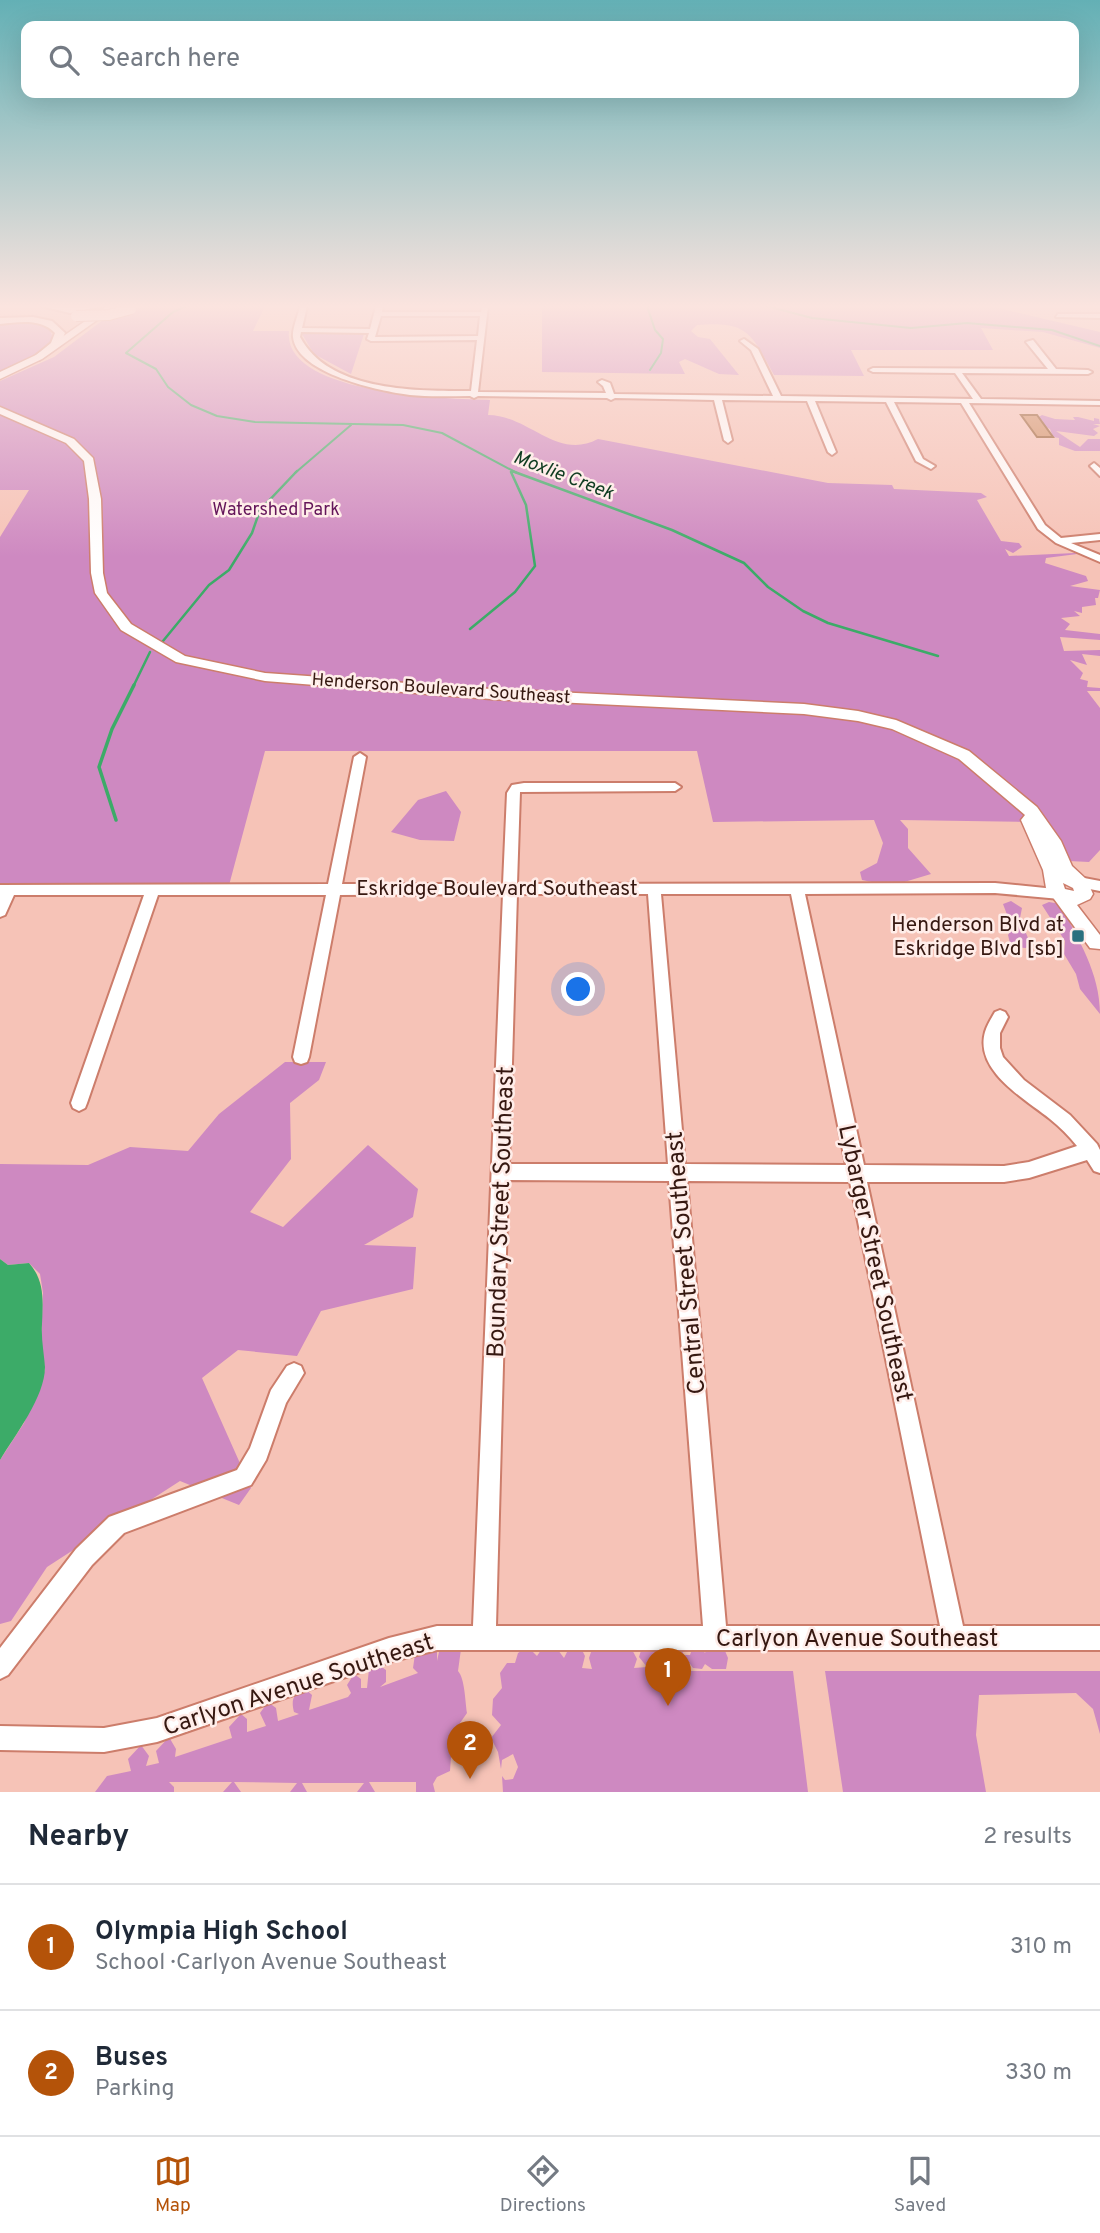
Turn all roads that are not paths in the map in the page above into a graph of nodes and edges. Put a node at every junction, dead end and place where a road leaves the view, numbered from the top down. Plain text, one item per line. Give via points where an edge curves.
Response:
1 (393, 390) edge
2 (475, 390) edge
3 (609, 390) edge
4 (774, 390) edge
5 (970, 390) edge
6 (474, 396) junction
7 (611, 397) junction
8 (718, 399) junction
9 (779, 400) junction
10 (811, 400) junction
11 (889, 401) junction
12 (964, 402) junction
13 (979, 402) junction
14 (1100, 403) edge
15 (0, 410) edge
16 (728, 440) dead end
17 (832, 452) dead end
18 (931, 466) dead end
19 (1100, 537) edge
20 (1059, 541) junction
21 (1100, 559) edge
22 (360, 757) dead end
23 (675, 787) dead end
24 (1021, 805) junction
25 (1100, 886) edge
26 (333, 888) junction
27 (510, 888) junction
28 (654, 888) junction
29 (797, 888) junction
30 (1058, 888) junction
31 (1084, 889) edge
32 (5, 890) edge
33 (153, 890) junction
34 (0, 911) edge
35 (1098, 948) edge
36 (1000, 1017) dead end
37 (301, 1057) dead end
38 (79, 1103) dead end
39 (1095, 1157) edge
40 (501, 1172) junction
41 (678, 1174) junction
42 (858, 1174) junction
43 (294, 1373) dead end
44 (484, 1637) junction
45 (715, 1638) junction
46 (954, 1638) junction
47 (1100, 1638) edge
48 (0, 1667) edge
49 (0, 1738) edge

1 - 6 street
2 - 6 street
3 - 7 street
4 - 9 street
5 - 13 street
6 - 7 street
7 - 8 street
8 - 9 street
8 - 16 street
9 - 10 street
10 - 11 street
10 - 17 street
11 - 12 street
11 - 18 street via 920,461
12 - 13 street
12 - 20 street via 1041,527
13 - 14 street
15 - 24 main road, Henderson Boulevard Southeast via 70,441 89,460 101,593 125,626 181,659 265,677 858,716 896,725 964,755
19 - 20 street
20 - 21 street
22 - 26 street
23 - 27 street, Boundary Street Southeast via 516,788
24 - 30 main road, Henderson Boulevard Southeast
24 - 31 main road, Henderson Boulevard Southeast via 1042,824 1065,870
25 - 31 street
26 - 27 street, Eskridge Boulevard Southeast
26 - 33 street, Eskridge Boulevard Southeast
26 - 37 street
27 - 28 street, Eskridge Boulevard Southeast
27 - 40 street, Boundary Street Southeast
28 - 29 street, Eskridge Boulevard Southeast
28 - 41 street, Central Street Southeast
29 - 30 street, Eskridge Boulevard Southeast
29 - 42 street, Lybarger Street Southeast
30 - 31 main road via 1069,898
30 - 35 main road, Henderson Boulevard Southeast
31 - 35 main road, Henderson Boulevard Southeast
32 - 33 street, Eskridge Boulevard Southeast
32 - 34 street
33 - 38 street
36 - 39 street via 990,1046 1001,1067 1074,1130
39 - 42 street via 1004,1174
40 - 41 street
40 - 44 street, Boundary Street Southeast
41 - 42 street
41 - 45 street, Central Street Southeast
42 - 46 street, Lybarger Street Southeast
43 - 48 street via 274,1401 264,1444 244,1478 117,1525 84,1557
44 - 45 street, Carlyon Avenue Southeast
44 - 49 street, Carlyon Avenue Southeast via 415,1642 157,1730 104,1740
45 - 46 street, Carlyon Avenue Southeast
46 - 47 street, Carlyon Avenue Southeast

